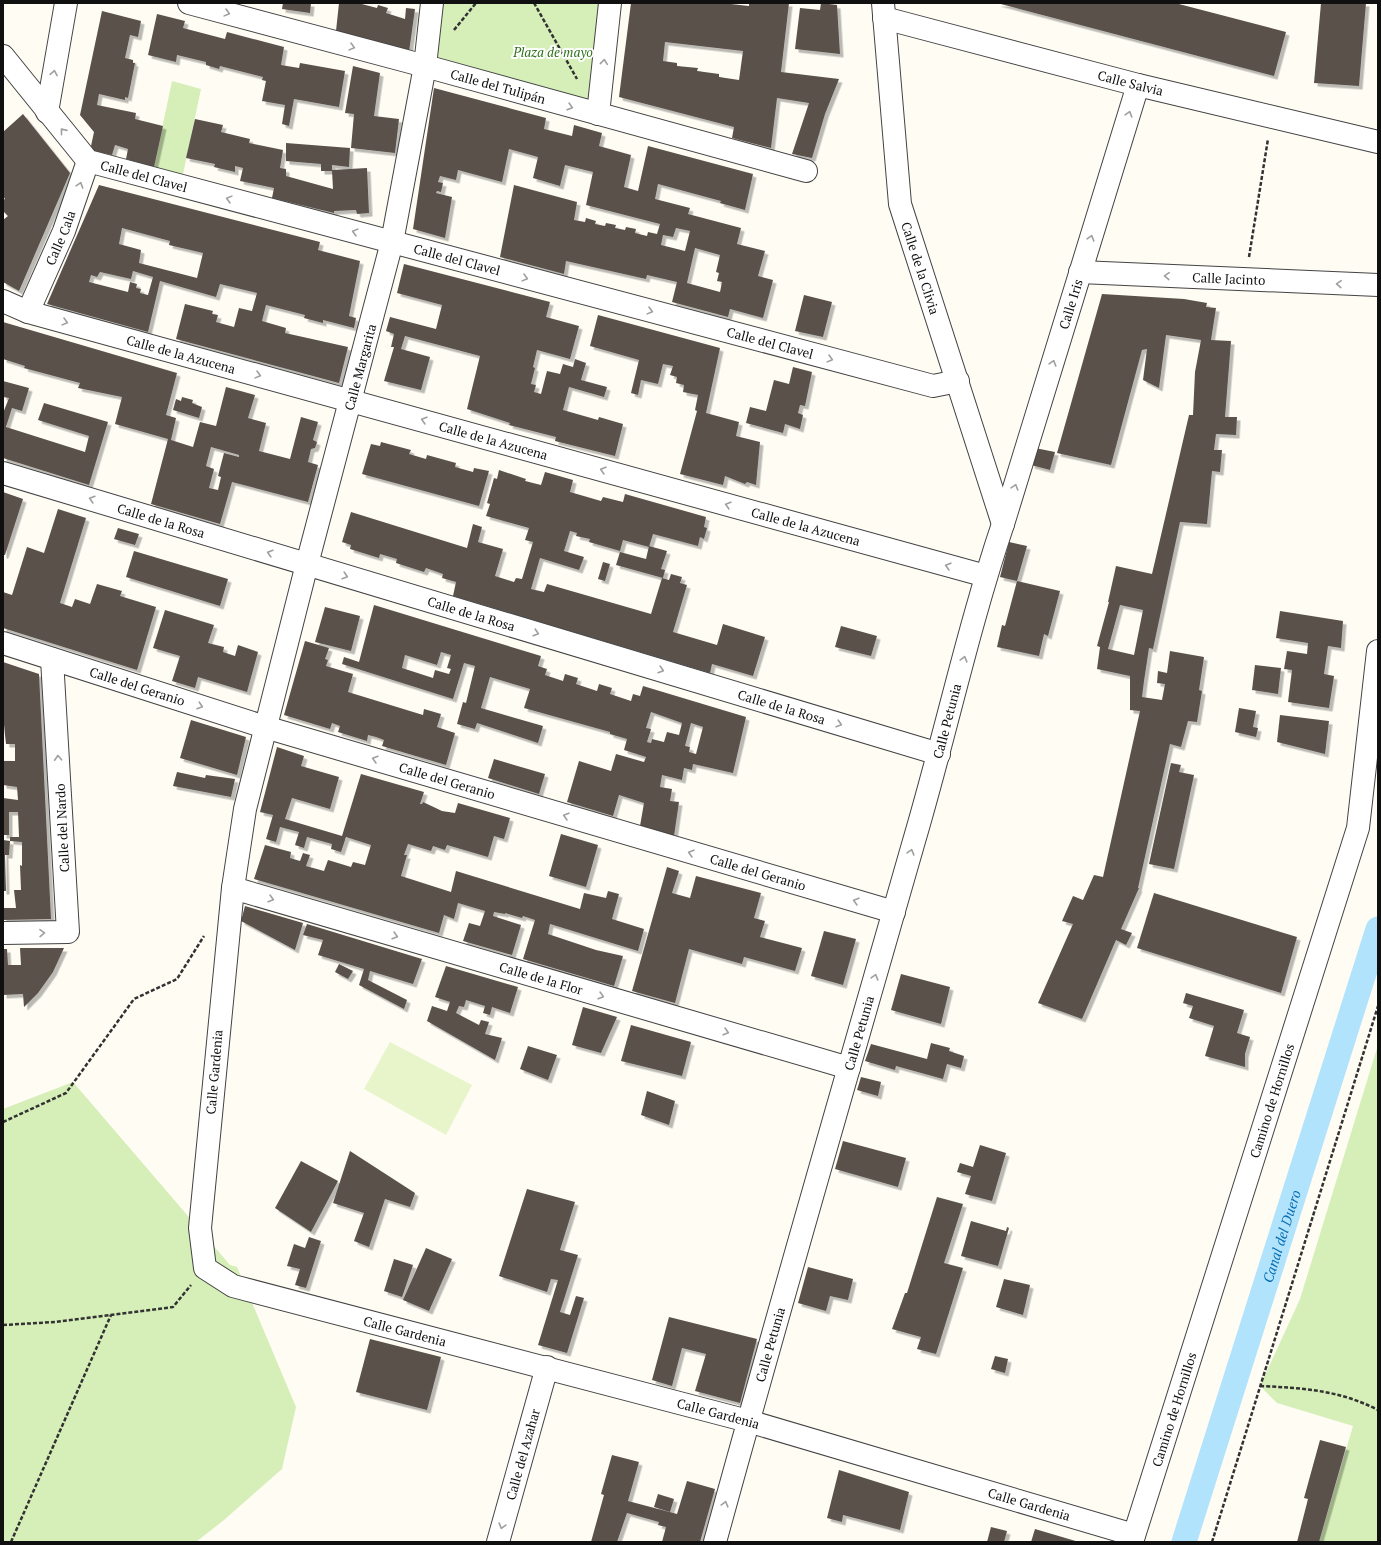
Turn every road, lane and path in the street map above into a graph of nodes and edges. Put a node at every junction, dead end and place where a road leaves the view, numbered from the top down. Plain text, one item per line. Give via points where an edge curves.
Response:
1 (66, 3) edge
2 (189, 3) edge
3 (432, 3) edge
4 (534, 3) edge
5 (610, 3) edge
6 (883, 11) edge
7 (3, 56) edge
8 (425, 66) junction
9 (579, 82) dead end
10 (1138, 85) junction
11 (47, 112) junction
12 (598, 114) junction
13 (1271, 116) junction
14 (1378, 142) edge
15 (88, 161) junction
16 (806, 172) dead end
17 (392, 242) junction
18 (1080, 272) junction
19 (1246, 279) junction
20 (1378, 285) edge
21 (3, 301) edge
22 (28, 312) junction
23 (958, 381) junction
24 (352, 400) junction
25 (3, 473) edge
26 (1004, 524) junction
27 (307, 564) junction
28 (986, 576) junction
29 (3, 643) edge
30 (1378, 651) edge
31 (52, 659) junction
32 (265, 727) junction
33 (939, 754) junction
34 (233, 888) junction
35 (894, 912) junction
36 (3, 933) edge
37 (205, 934) dead end
38 (1378, 1006) edge
39 (849, 1068) junction
40 (3, 1122) edge
41 (205, 1268) junction
42 (111, 1315) junction
43 (3, 1325) edge
44 (548, 1367) junction
45 (1260, 1386) junction
46 (1378, 1410) edge
47 (748, 1421) junction
48 (1133, 1538) edge
49 (10, 1542) edge
50 (498, 1542) edge
51 (715, 1542) edge
52 (1212, 1542) edge

11 -> 1 street
2 -> 8 street, Calle del Tulipán
3 - 8 street, Calle Margarita
4 - 9 path
12 -> 5 street
6 - 10 street, Calle Salvia
6 - 23 street, Calle de la Clivia via 900,204
7 - 11 street, Calle del Clavel
8 -> 12 street, Calle del Tulipán
8 - 17 street, Calle Margarita
10 - 13 street, Calle Salvia
18 -> 10 street, Calle Iris
15 -> 11 street, Calle del Clavel
12 - 16 street, Calle del Tulipán
13 - 14 street, Calle Salvia
13 - 19 path
17 -> 15 street, Calle del Clavel
22 -> 15 street, Calle Cala via 64,231
17 -> 23 street, Calle del Clavel via 933,386
17 - 24 street, Calle Margarita
19 -> 18 street, Calle Jacinto
26 -> 18 street, Calle Iris
20 -> 19 street, Calle Jacinto
21 - 22 street, Calle de la Azucena
22 -> 24 street, Calle de la Azucena
23 - 26 street, Calle de la Clivia
24 - 27 street, Calle Margarita
28 -> 24 street, Calle de la Azucena
27 -> 25 street, Calle de la Rosa
26 - 28 street, Calle Petunia
27 - 32 street, Calle Margarita
27 -> 33 street, Calle de la Rosa
33 -> 28 street, Calle Petunia
29 - 31 street, Calle del Geranio
30 - 48 street, Camino de Hornillos via 1358,828
31 -> 32 street, Calle del Geranio
36 -> 31 street, Calle del Nardo via 68,932
32 - 34 street, Calle Gardenia via 245,809
35 -> 32 street, Calle del Geranio
35 -> 33 street, Calle Petunia
34 -> 39 street, Calle de la Flor
34 - 41 street, Calle Gardenia via 200,1228
39 -> 35 street, Calle Petunia
37 - 40 path via 177,979 134,998 66,1093
38 - 45 path
39 - 47 street, Calle Petunia
41 - 42 path via 173,1307
41 - 44 street, Calle Gardenia via 233,1286
42 - 43 path
42 - 49 path
44 - 47 street, Calle Gardenia
44 -> 50 street, Calle del Azahar
45 - 46 path via 1319,1390
45 - 52 path
47 - 48 street, Calle Gardenia
51 -> 47 street, Calle Petunia

